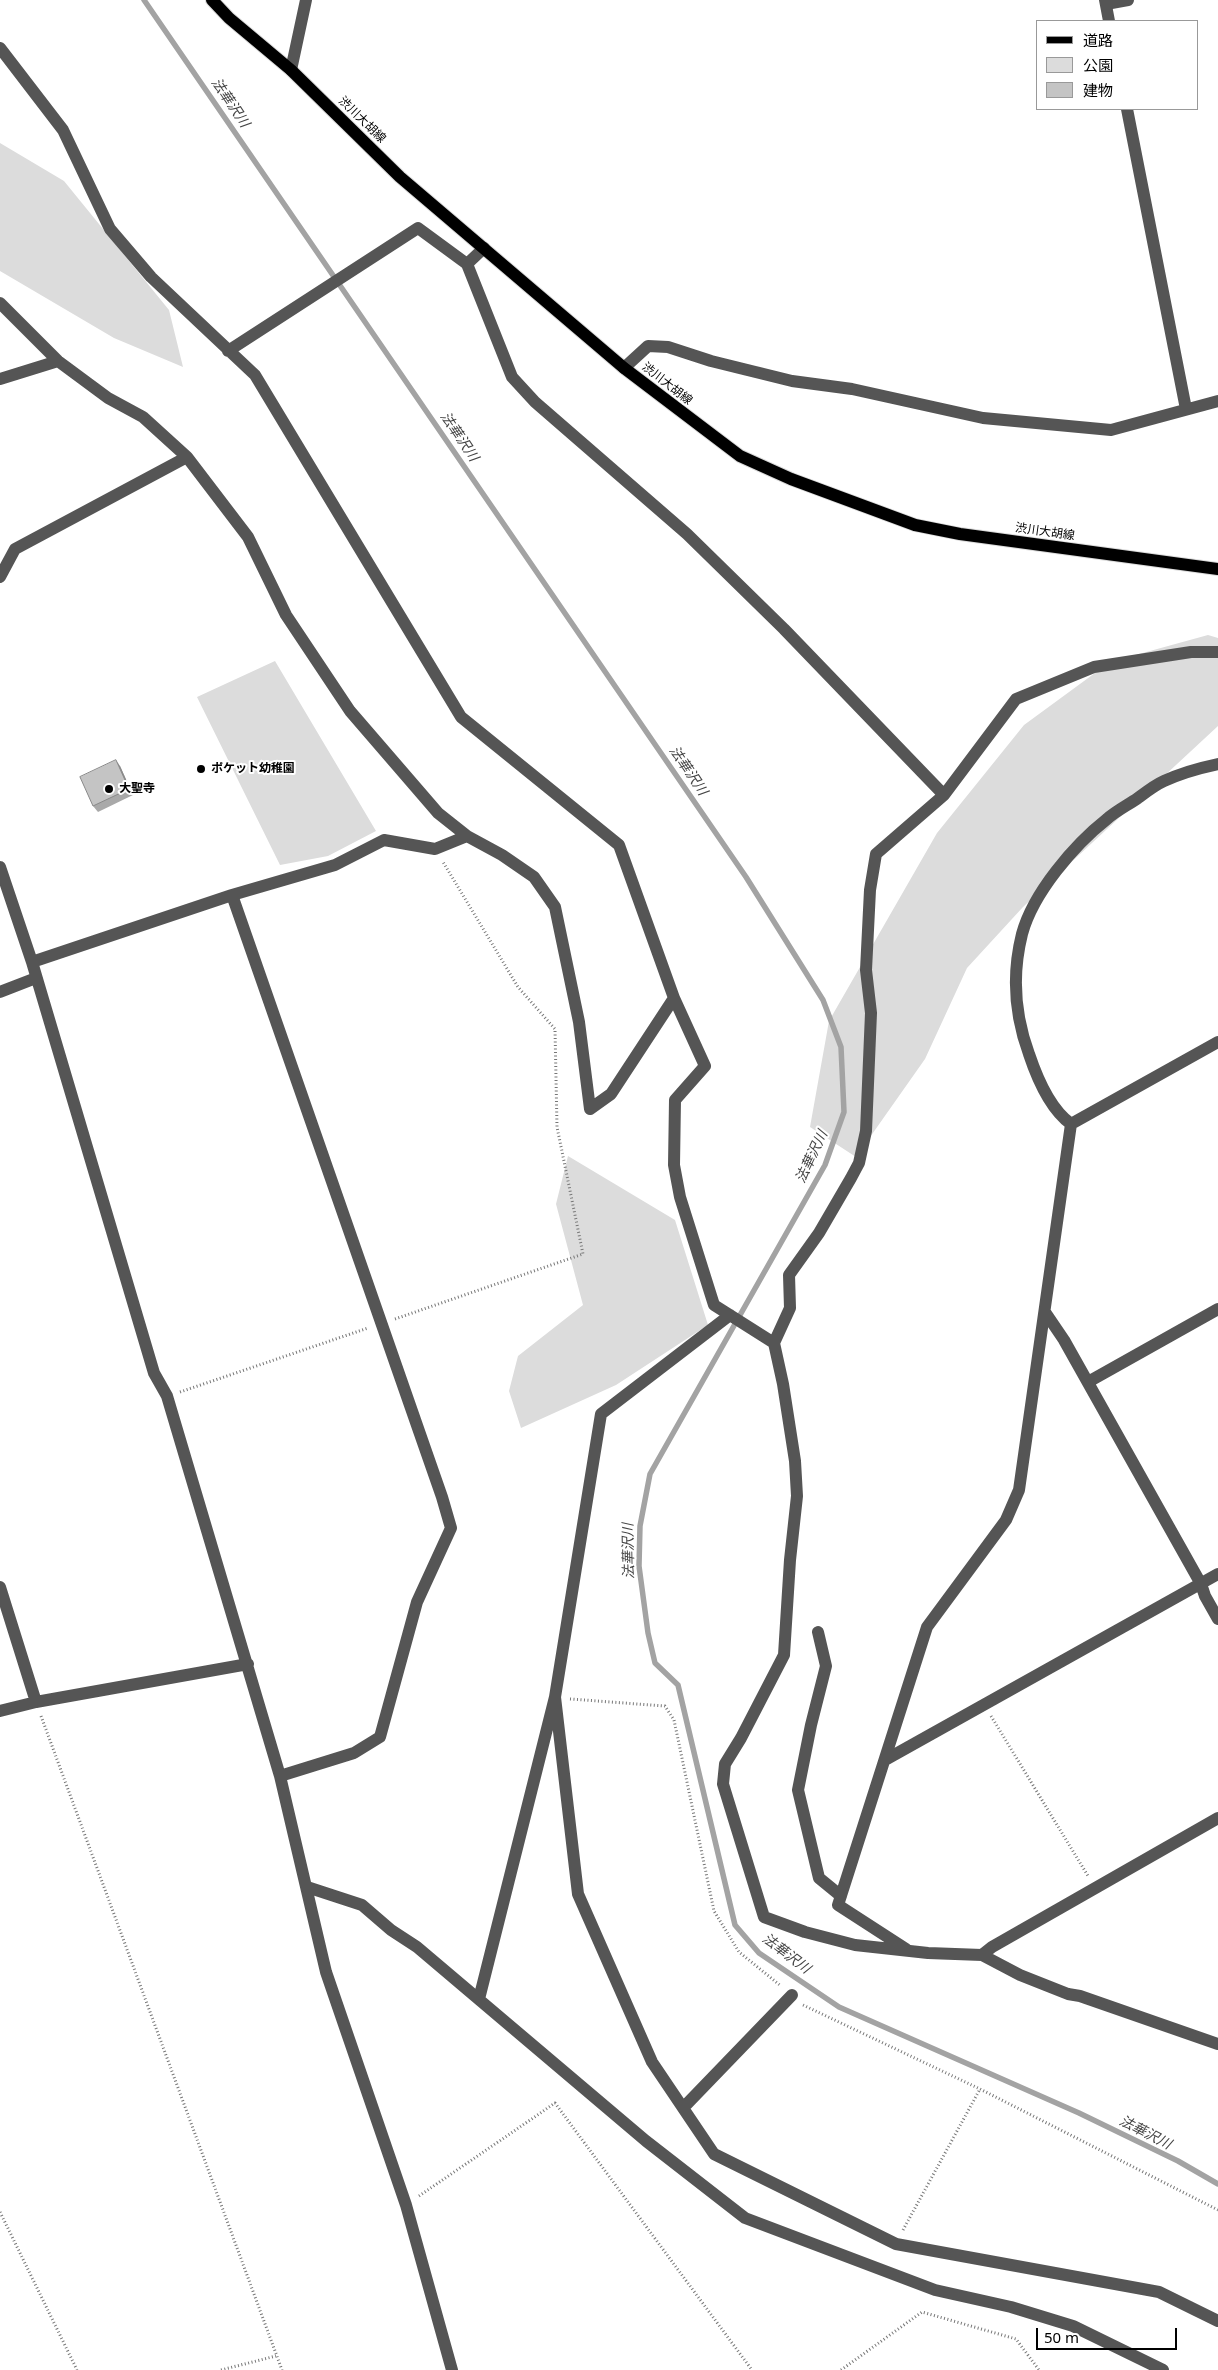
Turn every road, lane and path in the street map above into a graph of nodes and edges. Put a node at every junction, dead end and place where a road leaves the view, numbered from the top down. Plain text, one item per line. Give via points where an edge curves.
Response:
1 (212, 0) edge
2 (306, 0) edge
3 (1128, 0) edge
4 (1106, 2) edge
5 (1109, 20) edge
6 (0, 48) edge
7 (291, 70) junction
8 (1127, 110) edge
9 (484, 248) junction
10 (467, 264) junction
11 (0, 302) edge
12 (228, 351) junction
13 (58, 361) junction
14 (624, 368) junction
15 (0, 379) edge
16 (1218, 401) edge
17 (1186, 409) junction
18 (186, 457) junction
19 (1218, 569) edge
20 (0, 577) edge
21 (1218, 652) edge
22 (1218, 764) edge
23 (944, 795) junction
24 (468, 836) junction
25 (435, 850) junction
26 (0, 867) edge
27 (232, 896) junction
28 (32, 962) junction
29 (36, 978) junction
30 (0, 992) edge
31 (674, 998) junction
32 (1218, 1042) edge
33 (1071, 1124) junction
34 (1218, 1309) edge
35 (1045, 1312) junction
36 (730, 1315) junction
37 (394, 1319) dead end
38 (375, 1325) dead end
39 (774, 1343) junction
40 (1088, 1382) junction
41 (167, 1396) junction
42 (1218, 1574) edge
43 (1201, 1584) junction
44 (0, 1587) edge
45 (1218, 1619) edge
46 (818, 1632) dead end
47 (248, 1664) junction
48 (555, 1697) junction
49 (36, 1702) junction
50 (984, 1705) junction
51 (0, 1711) edge
52 (884, 1760) junction
53 (280, 1776) junction
54 (1218, 1818) edge
55 (307, 1887) junction
56 (1095, 1888) junction
57 (841, 1896) junction
58 (909, 1950) junction
59 (982, 1955) junction
60 (792, 1995) junction
61 (479, 1999) junction
62 (1218, 2044) edge
63 (980, 2089) junction
64 (683, 2108) junction
65 (406, 2205) junction
66 (1218, 2210) edge
67 (0, 2212) edge
68 (896, 2244) junction
69 (1218, 2321) edge
70 (276, 2356) junction
71 (78, 2370) edge
72 (221, 2370) edge
73 (282, 2370) edge
74 (452, 2370) edge
75 (752, 2370) edge
76 (841, 2370) edge
77 (1038, 2370) edge
78 (1163, 2370) edge

1 - 7 main road, 渋川大胡線 via 228,18
2 - 7 street
3 - 4 street
4 - 5 street
6 - 12 street via 63,130 110,229 151,277
7 - 9 main road, 渋川大胡線 via 400,177
8 - 17 street
9 - 10 street
9 - 14 main road, 渋川大胡線
10 - 12 street via 418,228
10 - 23 street via 512,377 535,402 687,534
11 - 13 street
12 - 31 street via 255,375 461,717 619,844
13 - 15 street
13 - 18 street via 108,398 143,417
14 - 17 street via 648,346 668,348 792,381 852,389 983,418 1111,430
14 - 19 main road, 渋川大胡線 via 740,456 791,479 915,525
16 - 17 street
18 - 20 street via 15,550
18 - 24 street via 248,536 286,615 350,711 438,813
21 - 23 street via 1191,652 1094,667 1016,699
22 - 33 street via 1162,782 1106,819 1067,858 1038,899 1023,933 1016,975 1023,1039 1037,1076 1061,1118
23 - 39 street via 876,854 870,890 866,970 871,1013 866,1131 851,1178 819,1233 789,1275 790,1308
24 - 25 street
24 - 31 street via 502,854 534,877 556,907 579,1022 590,1110 611,1094
25 - 27 street via 384,840 335,865
25 - 37 path via 518,987 555,1029 557,1126 583,1254
26 - 28 street
27 - 28 street
27 - 53 street via 451,1528 417,1602 380,1737 354,1752
28 - 29 street
29 - 30 street
29 - 41 street via 154,1372
31 - 36 street via 705,1066 675,1100 674,1165 682,1205 714,1305
32 - 33 street
33 - 35 street
34 - 40 street
35 - 40 street
35 - 52 street via 1019,1490 1006,1520 928,1627
36 - 39 street
36 - 48 street via 601,1414
38 - 41 path
39 - 58 street via 795,1462 796,1496 784,1655 726,1764 723,1784 764,1917 856,1945
40 - 43 street
41 - 47 street
42 - 43 street
43 - 45 street
43 - 50 street
44 - 49 street
46 - 57 street via 826,1666 798,1790 819,1878
47 - 49 street
47 - 53 street
48 - 60 path via 665,1706 674,1720 714,1911 739,1952
48 - 61 street
48 - 64 street via 578,1894 652,2062
49 - 51 street
49 - 70 path
50 - 52 street
50 - 56 path
52 - 57 street
53 - 55 street
54 - 56 street
55 - 61 street via 362,1905
55 - 65 street via 326,1972
56 - 59 street
57 - 58 street via 838,1906
58 - 59 street
59 - 62 street via 1020,1975 1068,1994
60 - 63 path via 804,2006
60 - 64 street
61 - 78 street via 646,2141 745,2218 935,2290 1073,2326
63 - 66 path
63 - 68 path
64 - 68 street via 714,2154
65 - 74 street
65 - 75 path via 555,2103
67 - 71 path
68 - 69 street via 1159,2292
70 - 72 path
70 - 73 path
76 - 77 path via 922,2312 1016,2339

